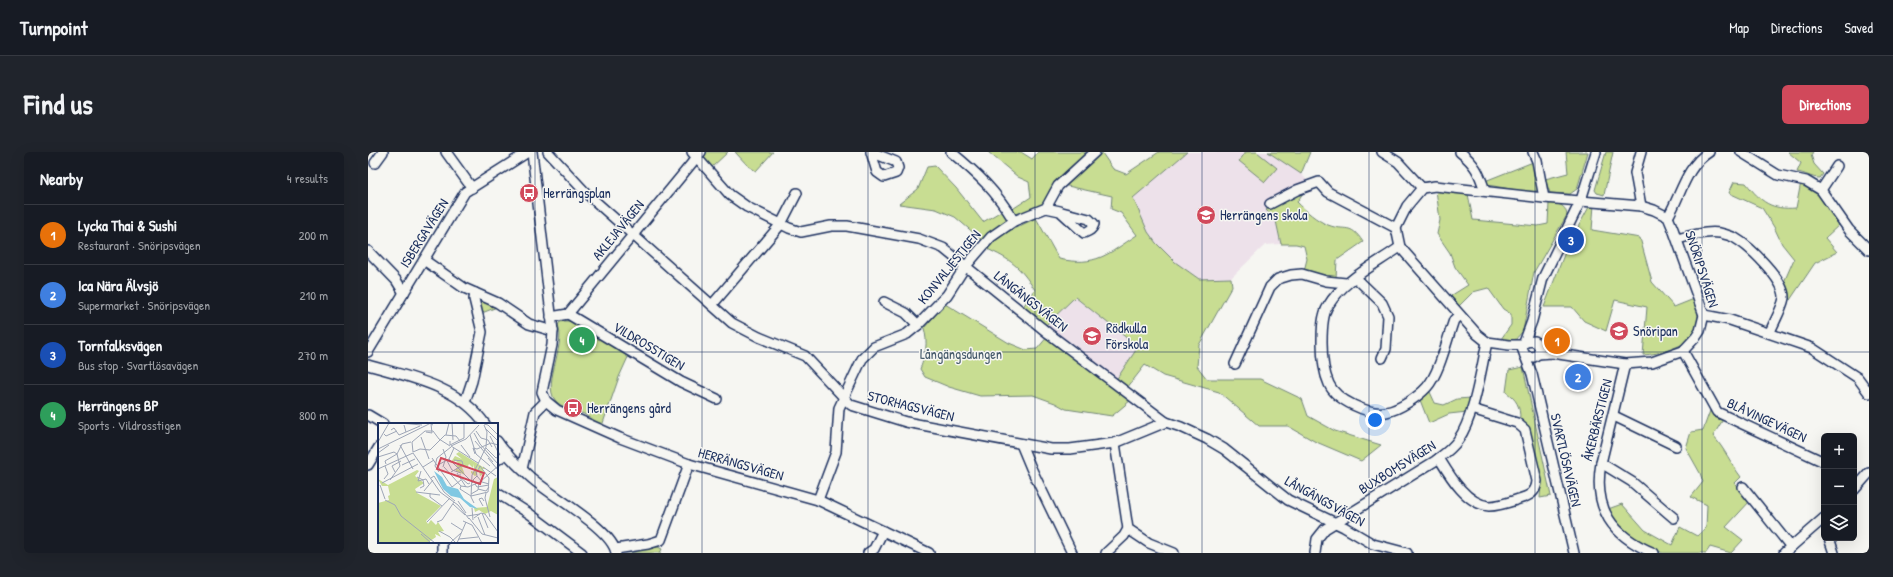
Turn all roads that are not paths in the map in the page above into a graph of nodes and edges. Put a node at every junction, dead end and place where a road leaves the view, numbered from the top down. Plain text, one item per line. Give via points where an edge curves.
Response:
1 (383, 152) edge
2 (446, 152) edge
3 (528, 152) edge
4 (532, 152) edge
5 (548, 152) edge
6 (951, 152) edge
7 (1095, 152) edge
8 (1382, 152) edge
9 (1460, 152) edge
10 (1533, 152) edge
11 (1596, 152) edge
12 (1641, 152) edge
13 (1709, 152) edge
14 (1741, 152) edge
15 (697, 154) edge
16 (375, 163) dead end
17 (1837, 166) dead end
18 (472, 188) junction
19 (1422, 188) junction
20 (1821, 190) junction
21 (1485, 191) junction
22 (797, 193) dead end
23 (1544, 198) junction
24 (1582, 200) junction
25 (1270, 204) dead end
26 (1641, 206) junction
27 (1046, 208) junction
28 (1062, 212) dead end
29 (1668, 217) junction
30 (1014, 221) junction
31 (781, 224) junction
32 (1396, 228) junction
33 (633, 234) junction
34 (1678, 239) junction
35 (1400, 247) junction
36 (1869, 250) edge
37 (368, 251) edge
38 (424, 260) junction
39 (965, 268) junction
40 (1356, 278) junction
41 (1346, 283) junction
42 (404, 293) junction
43 (475, 293) junction
44 (884, 302) dead end
45 (712, 305) junction
46 (568, 314) junction
47 (1459, 315) junction
48 (1704, 315) junction
49 (552, 317) junction
50 (918, 325) junction
51 (553, 331) junction
52 (1770, 332) junction
53 (1487, 342) junction
54 (1531, 349) junction
55 (1683, 351) junction
56 (368, 352) edge
57 (1382, 358) dead end
58 (1235, 364) dead end
59 (1625, 364) junction
60 (368, 365) edge
61 (1869, 393) edge
62 (717, 398) dead end
63 (843, 398) junction
64 (546, 401) junction
65 (465, 402) junction
66 (1472, 409) junction
67 (368, 415) edge
68 (1614, 416) junction
69 (1166, 422) junction
70 (381, 423) edge
71 (484, 423) edge
72 (498, 442) edge
73 (1115, 443) junction
74 (1021, 444) junction
75 (1676, 446) dead end
76 (378, 449) edge
77 (507, 453) junction
78 (1439, 458) junction
79 (498, 459) edge
80 (1821, 461) edge
81 (1601, 463) junction
82 (689, 464) junction
83 (368, 465) edge
84 (522, 469) junction
85 (1866, 477) edge
86 (1743, 487) dead end
87 (1857, 487) edge
88 (498, 494) edge
89 (818, 500) junction
90 (1674, 518) dead end
91 (1337, 523) junction
92 (1821, 524) edge
93 (1128, 529) junction
94 (883, 531) junction
95 (1829, 541) edge
96 (1787, 550) edge
97 (616, 551) edge
98 (582, 553) edge
99 (868, 553) edge
100 (929, 553) edge
101 (1072, 553) edge
102 (1106, 553) edge
103 (1174, 553) edge
104 (1315, 553) edge
105 (1406, 553) edge
106 (1574, 553) edge
107 (1654, 553) edge
108 (1834, 553) edge

1 - 16 street
2 - 18 street
3 - 18 street, ISBERGAVÄGEN
4 - 49 street
5 - 33 street, STORHAGSVÄGEN via 586,193
6 - 30 street via 980,175
7 - 27 street via 1058,186
8 - 19 street via 1398,162
9 - 21 street via 1479,172
10 - 23 street
11 - 24 street
12 - 26 street via 1634,173
13 - 29 street via 1691,169
14 - 20 street via 1778,175 1806,180
15 - 31 street, LÅNGÄNGSVÄGEN via 730,195 747,207
15 - 33 street, AKLEJAVÄGEN
17 - 20 street
18 - 38 street, ISBERGAVÄGEN via 465,192
19 - 21 street via 1436,186
19 - 32 street via 1407,206
20 - 36 street via 1849,230
21 - 23 street
22 - 31 street
23 - 24 street
24 - 26 street
24 - 54 street via 1543,278 1532,321
25 - 32 street via 1319,182 1328,192
26 - 29 street
27 - 28 street
27 - 30 street, KONVALJESTIGEN
29 - 34 street, SNÖRIPSVÄGEN
30 - 39 street, KONVALJESTIGEN via 991,237
31 - 39 street, LÅNGÄNGSVÄGEN via 801,232 846,226 919,239 943,248
31 - 45 street
32 - 35 street
33 - 45 street, STORHAGSVÄGEN
33 - 46 street, AKLEJAVÄGEN
34 - 48 street, SNÖRIPSVÄGEN
34 - 52 street via 1711,233 1727,235 1734,238 1766,267 1779,282 1784,298
35 - 40 street
35 - 47 street
37 - 42 street via 396,280
38 - 42 street, ISBERGAVÄGEN
38 - 43 street
39 - 50 street, KONVALJESTIGEN via 947,295
39 - 69 street, LÅNGÄNGSVÄGEN
40 - 41 street
40 - 57 street via 1382,303 1388,316 1386,349
41 - 47 street via 1327,307 1324,317 1324,370 1336,394 1347,402 1378,413 1394,409 1427,387 1454,320
41 - 58 street via 1326,282 1302,274 1278,279 1270,287
42 - 56 street, ISBERGAVÄGEN
43 - 51 street via 498,303 529,324
43 - 65 street via 474,299 482,332
44 - 50 street, KONVALJESTIGEN via 906,313
45 - 63 street, STORHAGSVÄGEN via 740,329 805,356
46 - 49 street
46 - 62 street, VILDROSSTIGEN via 681,382
47 - 53 street
48 - 52 street
48 - 55 street, SNÖRIPSVÄGEN via 1700,331
49 - 51 street
50 - 63 street, KONVALJESTIGEN via 907,334 874,347 862,359
51 - 64 street via 542,392
52 - 61 street via 1812,348 1858,378
53 - 54 street
53 - 66 street, BUXBOMSVÄGEN
54 - 59 street
54 - 106 street, SVARTLÖSAVÄGEN via 1532,374
55 - 59 street via 1652,362
55 - 80 street, BLÅVINGEVÄGEN via 1716,412
59 - 68 street, ÅKERBÄRSTIGEN
60 - 65 street via 440,388
63 - 74 street, STORHAGSVÄGEN via 851,405 906,422
63 - 89 street, KONVALJESTIGEN via 839,408 836,452
64 - 82 street, HERRÄNGSVÄGEN via 557,410 592,426
64 - 84 street via 535,412
65 - 71 street
66 - 78 street, BUXBOMSVÄGEN via 1458,440
66 - 78 street via 1517,423 1524,430 1537,487 1531,495 1506,503 1490,506 1478,504 1460,487
67 - 70 street
68 - 75 street
68 - 81 street, ÅKERBÄRSTIGEN
69 - 73 street, STORHAGSVÄGEN
69 - 91 street, LÅNGÄNGSVÄGEN via 1224,449 1288,500
72 - 77 street
73 - 74 street, STORHAGSVÄGEN via 1070,449
73 - 93 street
74 - 101 street
76 - 83 street
77 - 79 street
77 - 84 street
78 - 91 street, BUXBOMSVÄGEN
81 - 90 street via 1632,482
81 - 107 street, ÅKERBÄRSTIGEN via 1598,479 1599,496 1614,527 1626,539
82 - 89 street, HERRÄNGSVÄGEN
82 - 97 street via 661,540
84 - 97 street via 602,532
85 - 87 street
86 - 96 street
88 - 98 street
89 - 94 street, HERRÄNGSVÄGEN
91 - 104 street, BUXBOMSVÄGEN via 1325,529 1317,539
91 - 105 street, LÅNGÄNGSVÄGEN via 1373,544
92 - 96 street
93 - 102 street
93 - 103 street via 1149,544
94 - 99 street via 874,549
94 - 100 street, HERRÄNGSVÄGEN
95 - 108 street

